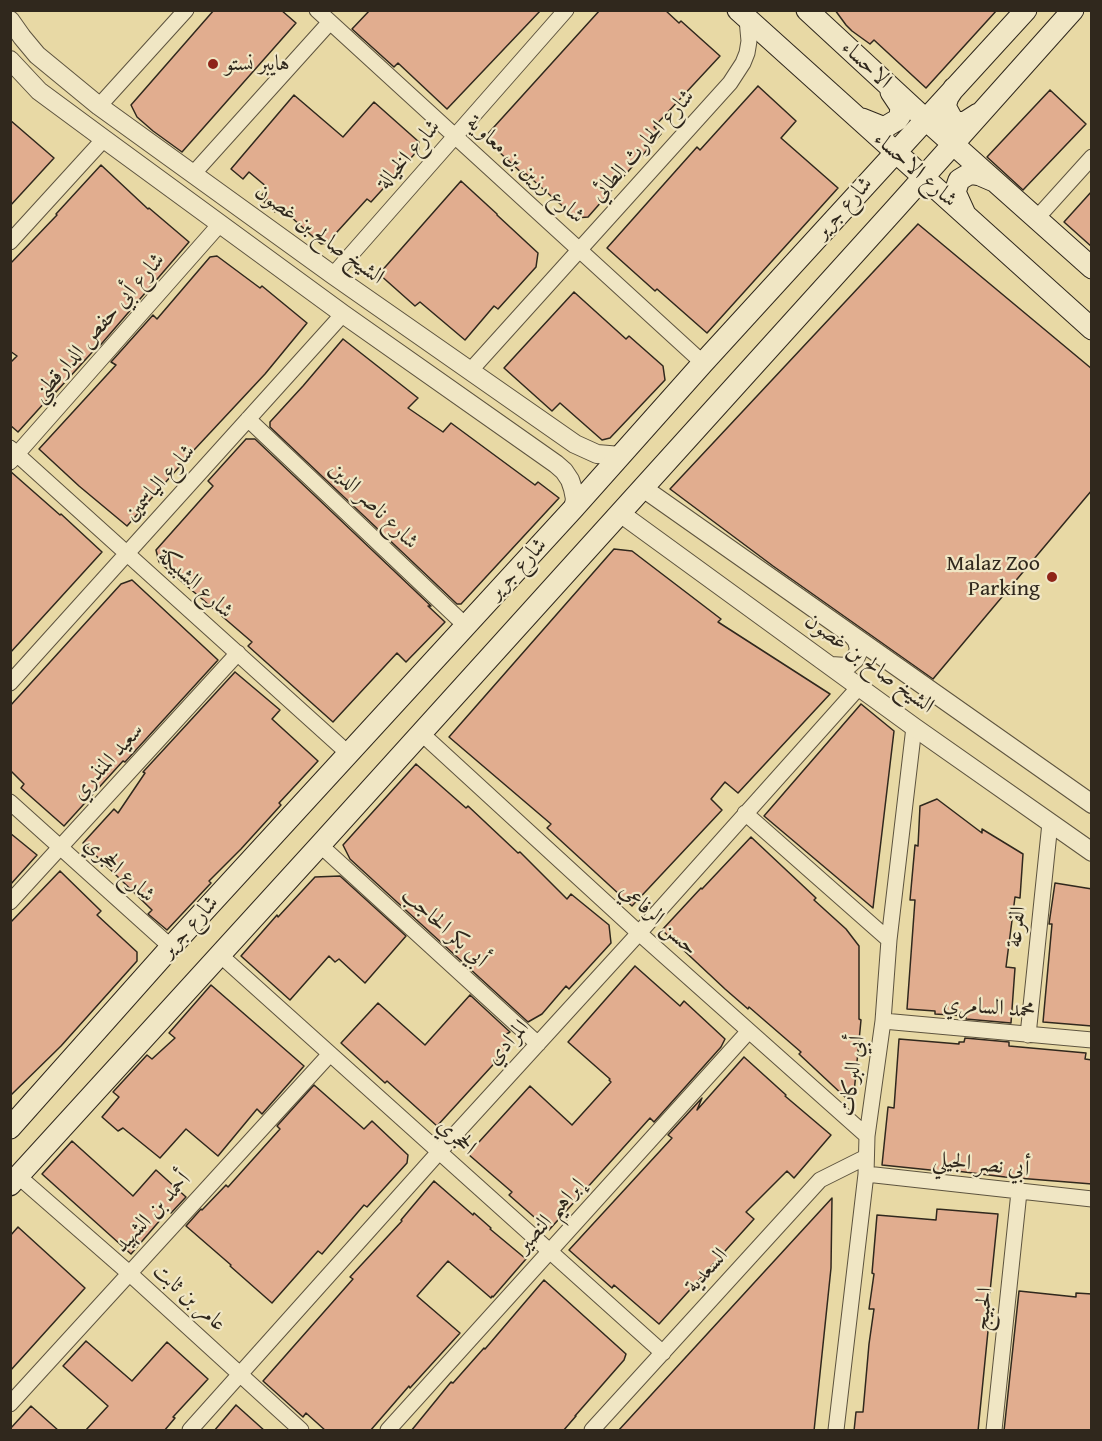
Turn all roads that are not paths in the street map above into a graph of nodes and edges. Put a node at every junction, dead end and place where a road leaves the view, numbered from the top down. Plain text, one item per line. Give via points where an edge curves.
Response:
1 (186, 10) edge
2 (317, 10) edge
3 (566, 10) edge
4 (807, 10) edge
5 (1026, 10) edge
6 (1073, 10) edge
7 (743, 15) edge
8 (10, 20) edge
9 (330, 22) junction
10 (10, 60) edge
11 (885, 83) junction
12 (957, 85) junction
13 (99, 106) junction
14 (982, 112) junction
15 (853, 115) junction
16 (925, 119) junction
17 (455, 136) junction
18 (104, 139) junction
19 (953, 144) junction
20 (894, 153) junction
21 (1092, 158) edge
22 (193, 174) junction
23 (923, 178) junction
24 (994, 181) junction
25 (866, 183) junction
26 (895, 209) junction
27 (966, 214) junction
28 (1036, 219) junction
29 (220, 224) junction
30 (10, 242) edge
31 (579, 250) junction
32 (1092, 268) edge
33 (333, 275) junction
34 (343, 314) junction
35 (1092, 330) edge
36 (703, 363) junction
37 (470, 371) junction
38 (248, 419) junction
39 (539, 420) junction
40 (567, 439) junction
41 (523, 440) junction
42 (13, 454) edge
43 (621, 456) junction
44 (552, 461) junction
45 (643, 488) junction
46 (573, 509) junction
47 (620, 513) junction
48 (127, 553) junction
49 (466, 626) junction
50 (853, 636) junction
51 (238, 653) junction
52 (881, 656) junction
53 (831, 666) junction
54 (10, 683) edge
55 (862, 689) junction
56 (914, 727) junction
57 (420, 733) junction
58 (349, 754) junction
59 (10, 802) edge
60 (1092, 804) edge
61 (745, 813) junction
62 (1050, 823) junction
63 (320, 845) junction
64 (60, 847) junction
65 (1092, 852) edge
66 (10, 902) edge
67 (639, 933) junction
68 (890, 940) junction
69 (171, 947) junction
70 (219, 954) junction
71 (883, 1021) junction
72 (748, 1032) junction
73 (1028, 1035) junction
74 (1092, 1040) edge
75 (538, 1044) junction
76 (330, 1054) junction
77 (10, 1128) edge
78 (867, 1136) junction
79 (439, 1152) junction
80 (866, 1157) junction
81 (866, 1174) junction
82 (14, 1180) edge
83 (1019, 1192) junction
84 (1092, 1199) edge
85 (550, 1251) junction
86 (129, 1273) junction
87 (663, 1353) junction
88 (240, 1374) junction
89 (10, 1404) edge
90 (190, 1431) edge
91 (301, 1431) edge
92 (388, 1431) edge
93 (592, 1431) edge
94 (836, 1431) edge
95 (994, 1431) edge

1 - 13 street
2 - 9 street, شارع رزين بن معاوية
3 - 17 street, شارع الخيالة
4 - 11 main road, الاحساء
5 - 12 main road, شارع جرير
6 - 14 main road, شارع جرير
7 - 15 main road, شارع الاحساء
7 - 31 street, شارع الحارث الطائي via 749,30 747,52 730,83
8 - 13 street, الشيخ صالح بن غصون via 37,55
9 - 17 street, شارع رزين بن معاوية
9 - 22 street
10 - 18 street via 39,90
11 - 15 main road via 901,107 897,120 882,127
11 - 16 main road, الاحساء
12 - 14 main road via 946,103 952,119 964,123
12 - 16 main road, شارع جرير
13 - 22 street, الشيخ صالح بن غصون
14 - 19 main road, شارع جرير
15 - 20 main road, شارع الاحساء
16 - 19 main road, شارع الاحساء
16 - 20 main road, شارع جرير
17 - 31 street, شارع رزين بن معاوية
17 - 33 street, شارع الخيالة
18 - 29 street
18 - 30 street
19 - 23 main road, شارع جرير
19 - 24 main road, شارع الاحساء
20 - 23 main road, شارع الاحساء
20 - 25 main road, شارع جرير
21 - 28 street
22 - 33 street, الشيخ صالح بن غصون
23 - 26 main road, شارع جرير
23 - 27 main road, شارع الاحساء
24 - 27 main road via 974,174 959,180 955,192
24 - 28 main road, شارع الاحساء
25 - 26 main road via 885,170 897,173 905,188
25 - 36 main road, شارع جرير
26 - 45 main road, شارع جرير
27 - 35 main road, شارع الاحساء
28 - 32 main road, شارع الاحساء
29 - 34 street
29 - 42 street, شارع أبي حفص الدارقطني
31 - 36 street, شارع رزين بن معاوية
31 - 37 street, شارع الحارث الطائي
33 - 37 street, الشيخ صالح بن غصون
34 - 38 street, شارع الياسمين
34 - 41 street
36 - 43 main road, شارع جرير
37 - 39 street, الشيخ صالح بن غصون
38 - 48 street, شارع الياسمين
38 - 49 street, شارع ناصر الدين
39 - 40 street, الشيخ صالح بن غصون
39 - 41 street via 544,433 540,440
40 - 43 street, الشيخ صالح بن غصون via 597,454
40 - 44 street via 554,438 549,443
41 - 44 street
42 - 48 street, شارع الشبيكة
43 - 46 main road, شارع جرير
44 - 46 street via 570,480
45 - 47 main road, شارع جرير
45 - 50 street, الشيخ صالح بن غصون
46 - 49 main road, شارع جرير
47 - 53 street, الشيخ صالح بن غصون
47 - 57 main road, شارع جرير
48 - 51 street, شارع الشبيكة
48 - 54 street, شارع الياسمين
49 - 58 main road, شارع جرير
50 - 52 street, الشيخ صالح بن غصون
50 - 53 street via 859,650 855,659 846,666
51 - 58 street, شارع الشبيكة
51 - 64 street, سعيد المنذري
52 - 55 street via 869,656 858,669
52 - 60 street, الشيخ صالح بن غصون
53 - 55 street, الشيخ صالح بن غصون
55 - 56 street, الشيخ صالح بن غصون
55 - 61 street, المرادي
56 - 62 street, الشيخ صالح بن غصون
56 - 68 street, أبي البركات
57 - 63 main road, شارع جرير
57 - 67 street, حسن الرفاعي
58 - 69 main road, شارع جرير
59 - 64 street, شارع الحجري
61 - 67 street, المرادي
61 - 68 street
62 - 65 street, الشيخ صالح بن غصون
62 - 73 street, الفرعة
63 - 70 main road, شارع جرير
63 - 75 street, أبي بكر الحاجب
64 - 66 street, سعيد المنذري
64 - 69 street, شارع الحجري
67 - 72 street, حسن الرفاعي
67 - 75 street, المرادي
68 - 71 street, أبي البركات
69 - 77 main road, شارع جرير
70 - 76 street, الحجري
70 - 82 main road, شارع جرير
71 - 73 street, محمد السامري
71 - 78 street, أبي البركات
72 - 78 street, حسن الرفاعي
72 - 85 street, إبراهيم النصير
73 - 74 street, محمد السامري
75 - 79 street, المرادي
76 - 79 street, الحجري
76 - 86 street, أحمد بن الشهيد
78 - 80 street, أبي البركات
79 - 85 street, الحجري
79 - 88 street, المرادي
80 - 81 street, أبي البركات
80 - 87 street, السعدية via 820,1180
81 - 83 street, أبي نصر الجيلي
81 - 94 street, أبي البركات
82 - 86 street, عامر بن ثابت
83 - 84 street, أبي نصر الجيلي
83 - 95 street, الحبيج
85 - 87 street, الحجري
85 - 92 street, إبراهيم النصير
86 - 88 street, عامر بن ثابت
86 - 89 street, أحمد بن الشهيد
87 - 93 street, السعدية
88 - 90 street, المرادي
88 - 91 street, عامر بن ثابت

